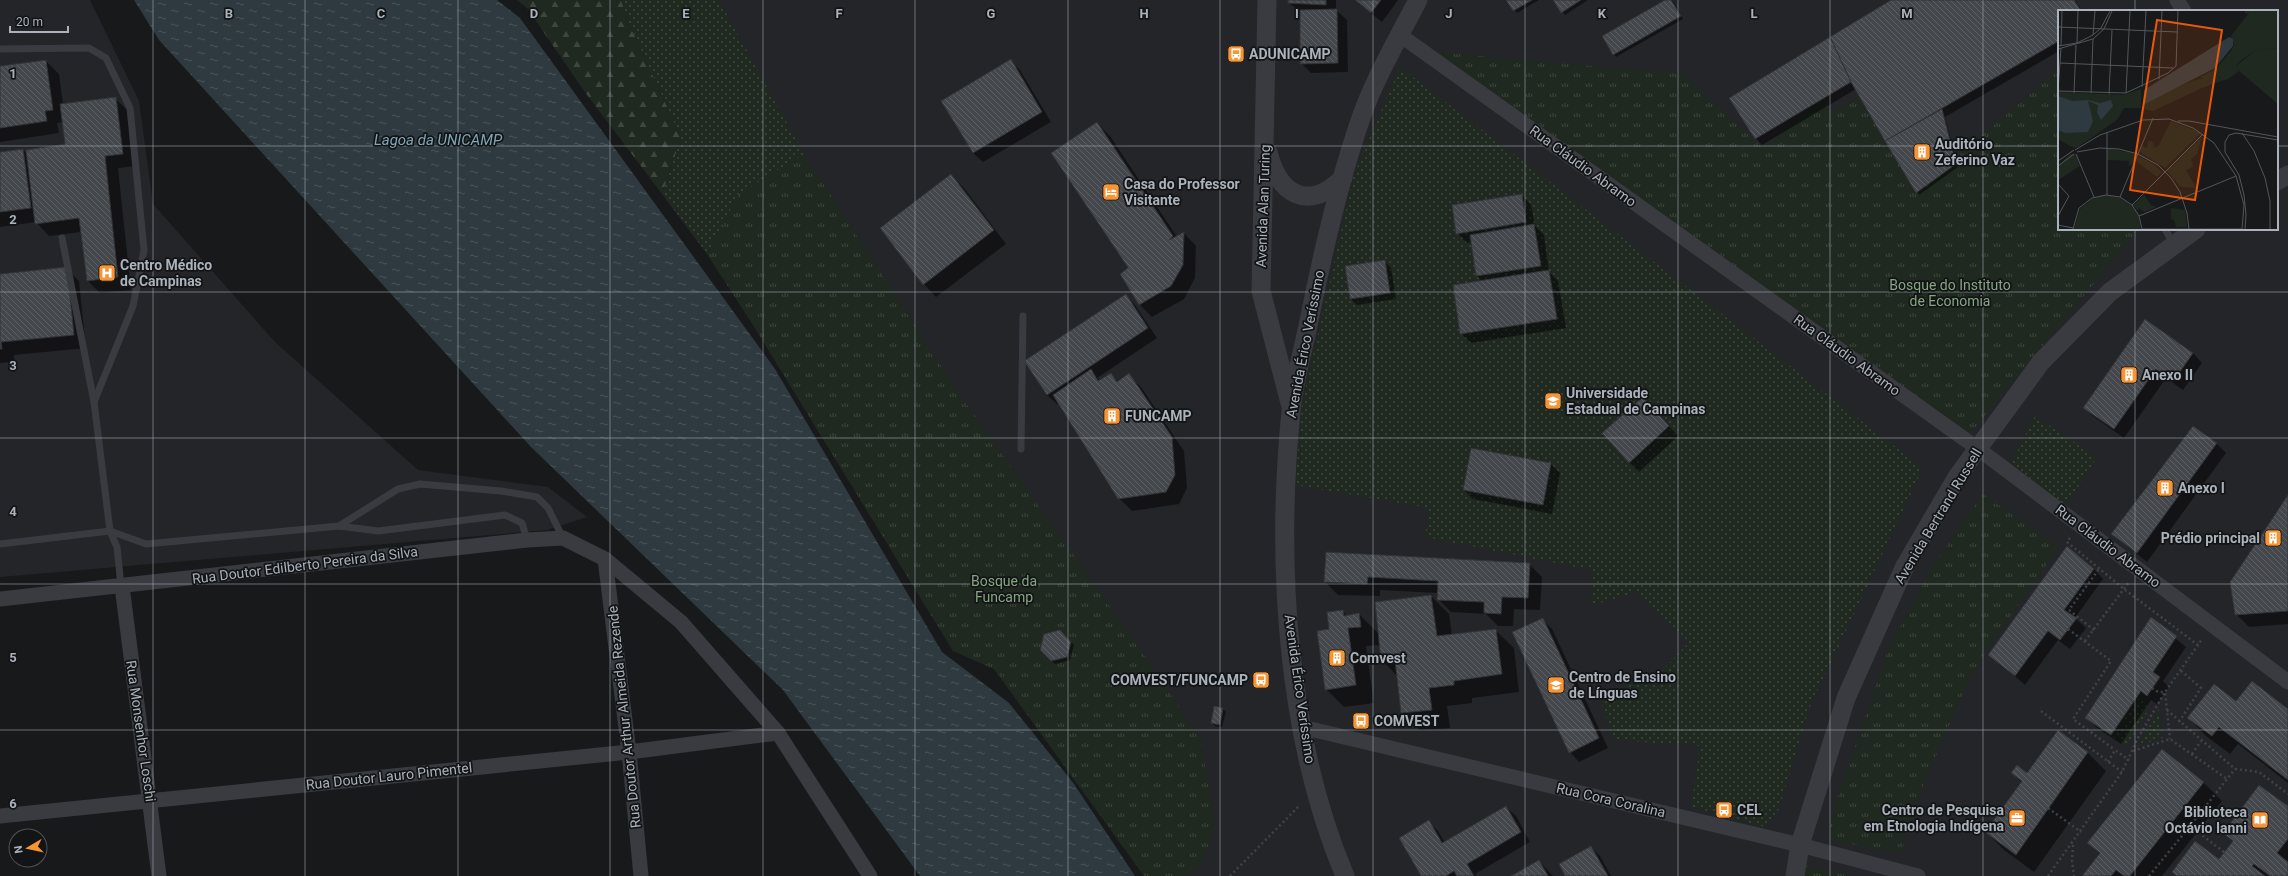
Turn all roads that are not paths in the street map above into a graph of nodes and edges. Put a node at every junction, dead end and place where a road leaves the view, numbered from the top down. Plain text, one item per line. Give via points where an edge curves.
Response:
1 (1267, 0) edge
2 (1418, 0) edge
3 (2177, 0) edge
4 (2183, 10) edge
5 (1400, 35) junction
6 (0, 49) edge
7 (1265, 139) junction
8 (1343, 178) junction
9 (2193, 230) edge
10 (2170, 237) edge
11 (62, 238) dead end
12 (1023, 316) dead end
13 (94, 402) junction
14 (1291, 409) junction
15 (1977, 448) junction
16 (1022, 449) dead end
17 (339, 526) junction
18 (110, 531) junction
19 (563, 538) junction
20 (527, 540) junction
21 (0, 544) edge
22 (605, 559) junction
23 (122, 586) junction
24 (0, 599) edge
25 (2288, 682) edge
26 (1302, 727) junction
27 (778, 733) junction
28 (629, 752) junction
29 (150, 800) junction
30 (0, 816) edge
31 (1800, 845) junction
32 (159, 876) edge
33 (641, 876) edge
34 (870, 876) edge
35 (1345, 876) edge
36 (1794, 876) edge
37 (1918, 876) edge

1 - 7 street, Avenida Alan Turing
2 - 5 street, Avenida Érico Veríssimo
3 - 4 street
5 - 8 street, Avenida Érico Veríssimo via 1363,113
5 - 15 street, Rua Cláudio Abramo
6 - 13 lane via 89,48 106,58 130,108 144,250 133,306
7 - 8 street via 1273,170 1281,182 1293,192 1306,197 1321,194
7 - 14 street, Avenida Alan Turing via 1261,291
8 - 14 street, Avenida Érico Veríssimo via 1320,264
9 - 10 street, Avenida Bertrand Russell
10 - 15 street, Avenida Bertrand Russell via 2110,292 2041,362
11 - 13 lane
12 - 16 lane
13 - 18 lane
14 - 26 street, Avenida Érico Veríssimo via 1284,520 1290,639
15 - 25 street, Rua Cláudio Abramo
15 - 31 street, Avenida Bertrand Russell via 1905,566 1855,677 1846,698
17 - 18 lane via 146,544
17 - 19 lane via 398,489 420,484 537,497 548,508
17 - 20 lane via 378,532 505,515 522,522
18 - 21 lane
18 - 23 lane via 117,547
19 - 20 street, Rua Doutor Edilberto Pereira da Silva
19 - 22 street, Rua Doutor Edilberto Pereira da Silva
20 - 23 street, Rua Doutor Edilberto Pereira da Silva
22 - 27 street, Rua Doutor Edilberto Pereira da Silva via 681,622
22 - 28 street, Rua Doutor Arthur Almeida Rezende
23 - 24 street, Rua Doutor Edilberto Pereira da Silva
23 - 29 street, Rua Monsenhor Loschi
26 - 31 street, Rua Cora Coralina
26 - 35 street, Avenida Érico Veríssimo via 1318,797
27 - 28 street, Rua Doutor Lauro Pimentel
27 - 34 street, Rua Doutor Edilberto Pereira da Silva
28 - 29 street, Rua Doutor Lauro Pimentel
28 - 33 street, Rua Doutor Arthur Almeida Rezende
29 - 30 street, Rua Doutor Lauro Pimentel
29 - 32 street, Rua Monsenhor Loschi
31 - 36 street, Avenida Bertrand Russell
31 - 37 street, Rua Cora Coralina

